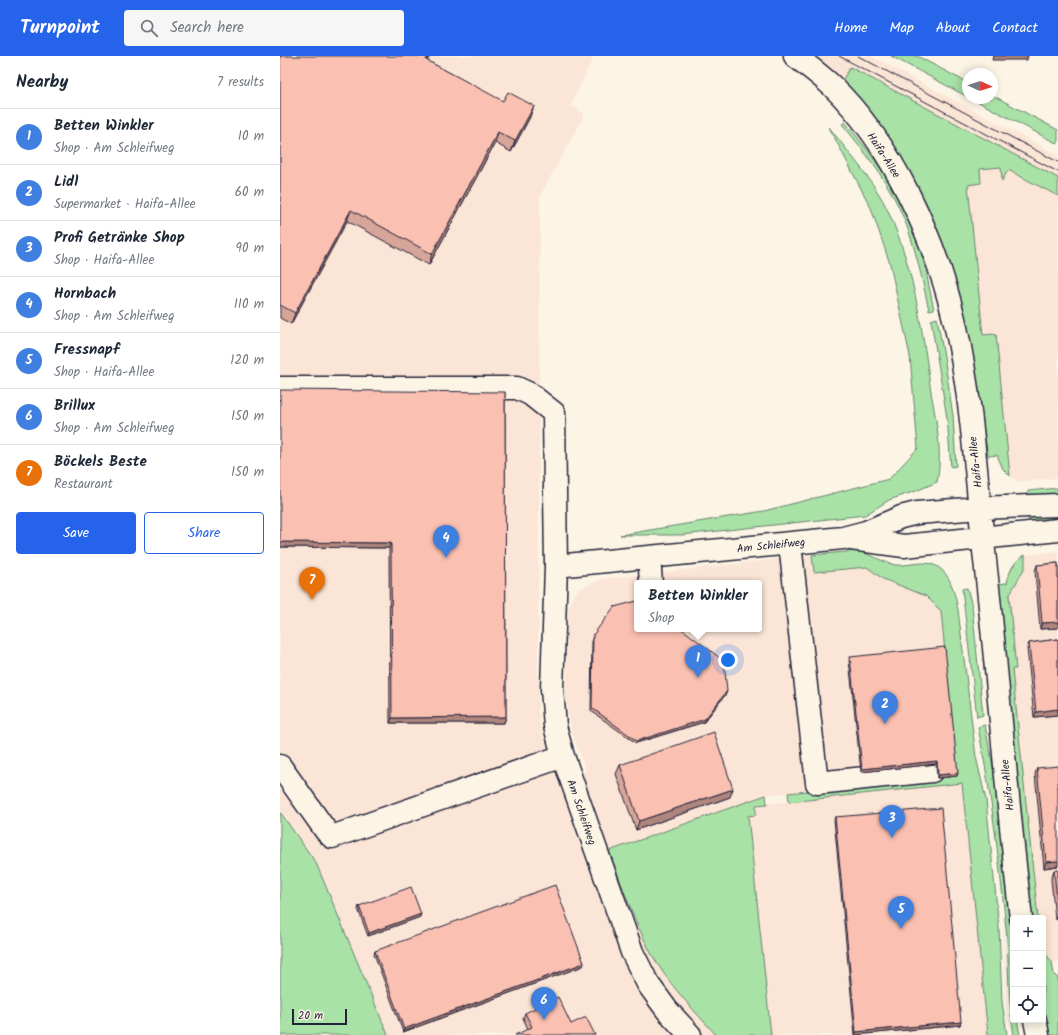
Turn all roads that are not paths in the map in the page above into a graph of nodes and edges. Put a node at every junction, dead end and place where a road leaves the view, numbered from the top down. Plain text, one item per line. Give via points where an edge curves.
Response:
1 (795, 56) edge
2 (280, 388) edge
3 (1058, 505) edge
4 (980, 508) junction
5 (1058, 530) edge
6 (843, 538) junction
7 (983, 539) junction
8 (790, 544) junction
9 (649, 557) junction
10 (556, 566) junction
11 (651, 580) edge
12 (563, 756) junction
13 (280, 766) edge
14 (932, 771) dead end
15 (1021, 915) edge
16 (1036, 1023) edge
17 (690, 1035) edge
18 (1038, 1035) edge

1 - 4 street, Haifa-Allee via 831,86 870,133 896,172 931,245 940,267 955,324 972,428
2 - 10 street, Am Schleifweg via 525,388 554,413
3 - 4 street, Am Schleifweg
4 - 6 street, Am Schleifweg via 917,513
4 - 7 street, Haifa-Allee
5 - 7 street, Am Schleifweg
6 - 7 street, Am Schleifweg via 904,546
6 - 8 street, Am Schleifweg
7 - 15 street, Haifa-Allee
8 - 9 street, Am Schleifweg
8 - 14 street via 817,783
9 - 10 street, Am Schleifweg
9 - 11 street
10 - 12 street, Am Schleifweg via 553,696 555,726
12 - 13 street via 332,837
12 - 17 street, Am Schleifweg via 632,952 648,984
16 - 18 street

